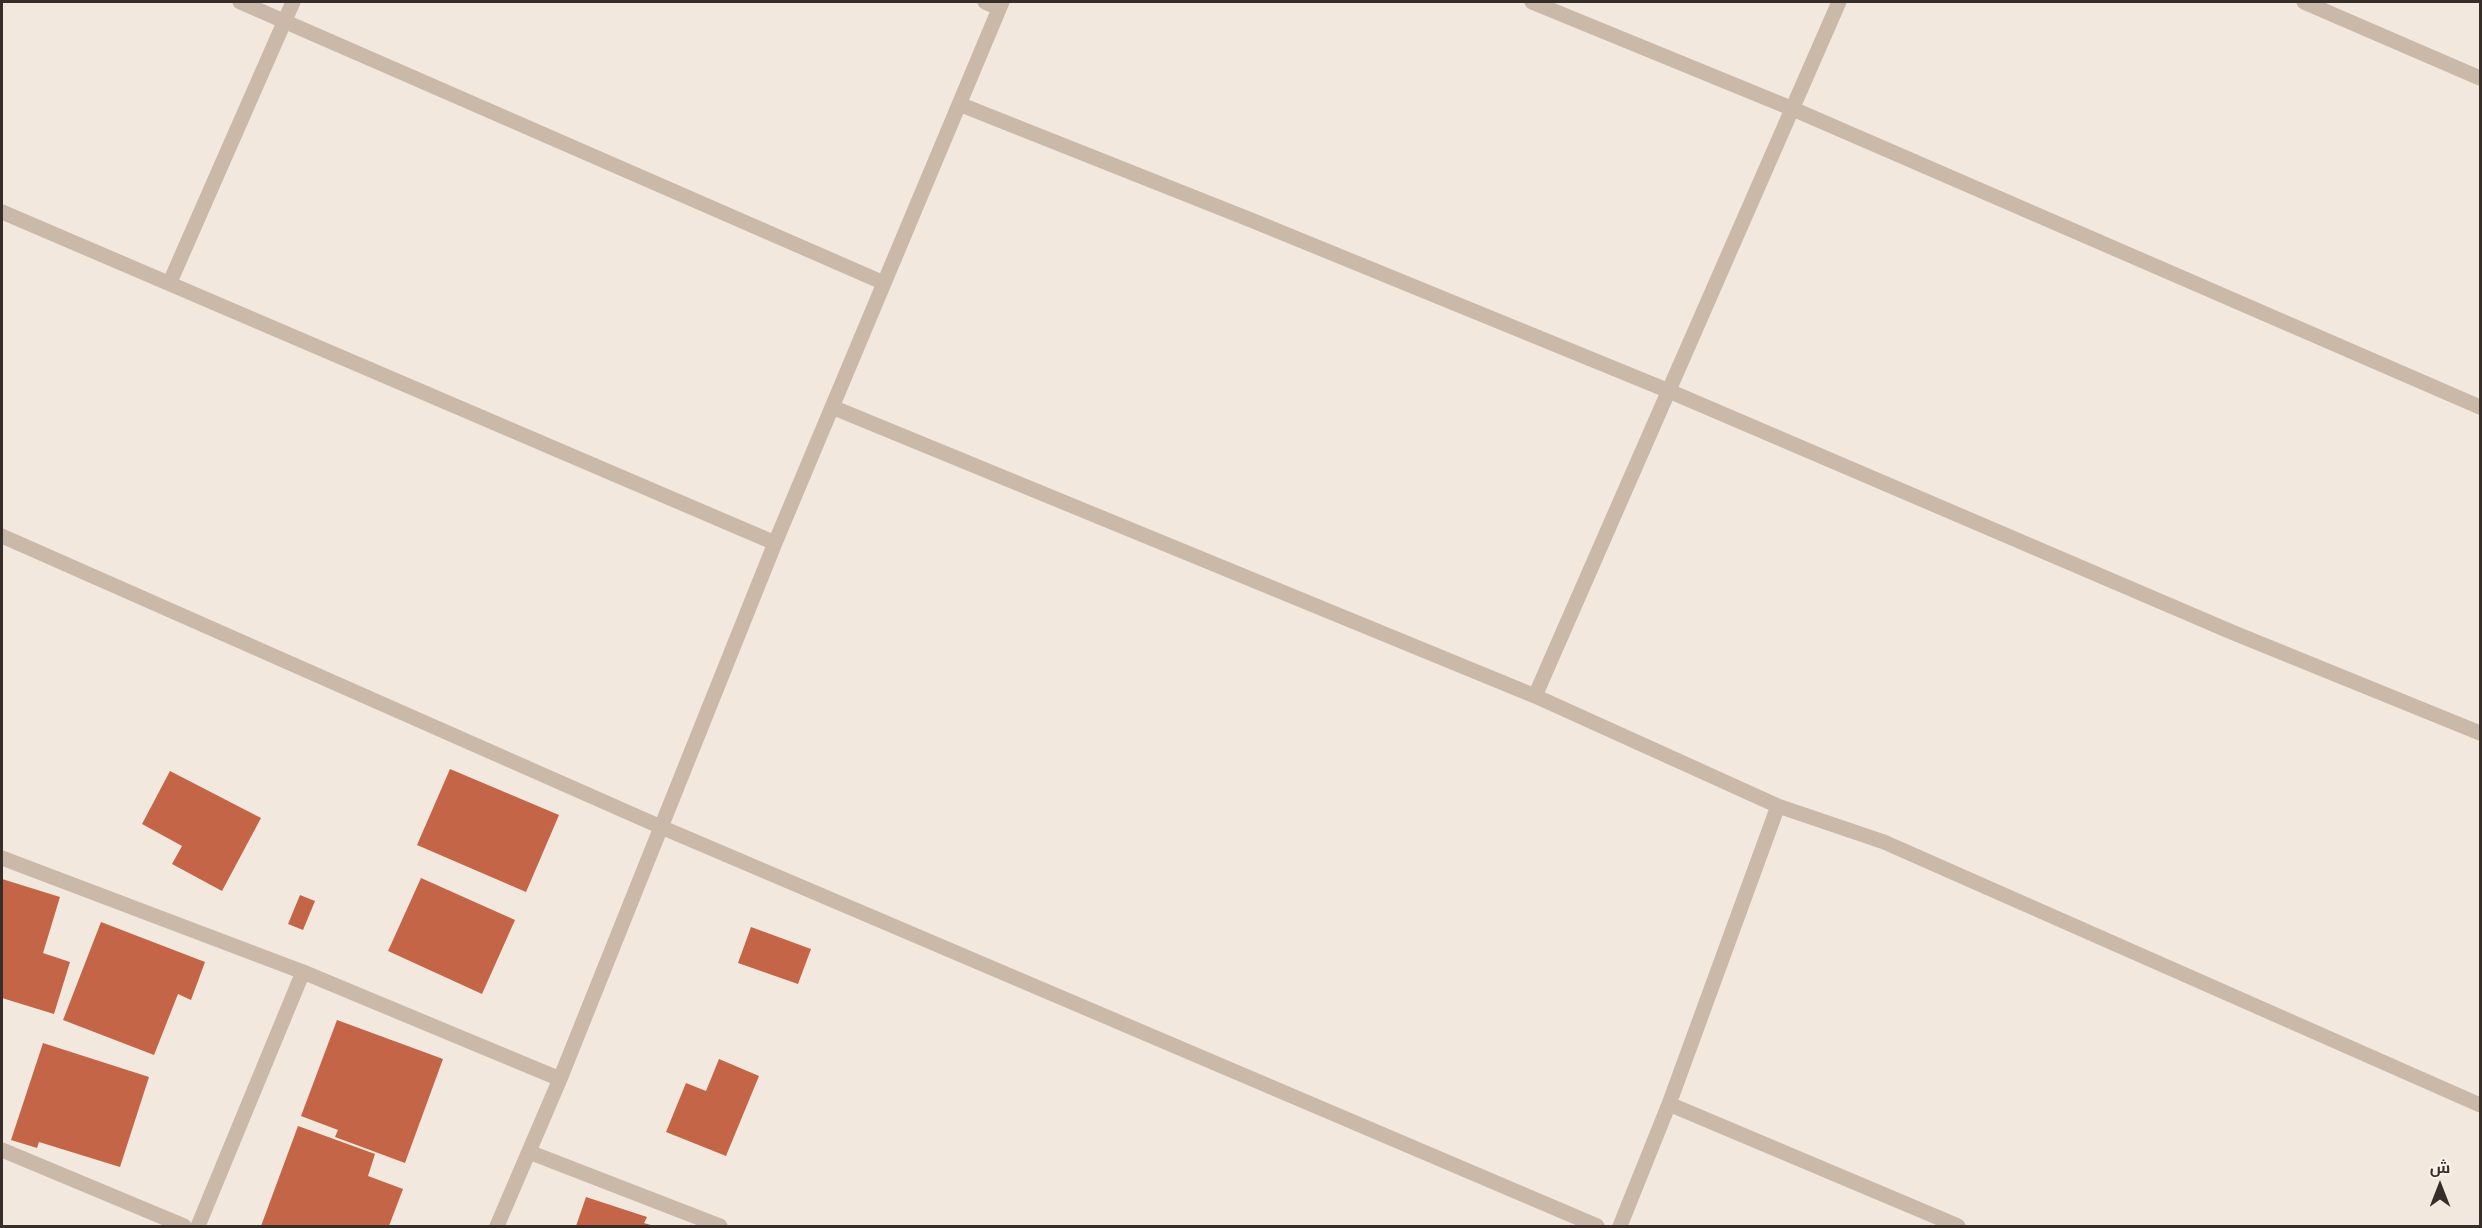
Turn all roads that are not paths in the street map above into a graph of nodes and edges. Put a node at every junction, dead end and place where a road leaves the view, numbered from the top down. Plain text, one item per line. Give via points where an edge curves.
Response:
1 (240, 2) edge
2 (293, 2) edge
3 (1532, 2) edge
4 (1839, 2) edge
5 (2304, 2) edge
6 (995, 4) edge
7 (285, 20) junction
8 (2481, 78) edge
9 (959, 104) junction
10 (1793, 109) junction
11 (2, 212) edge
12 (170, 282) junction
13 (884, 283) junction
14 (1669, 391) junction
15 (832, 407) junction
16 (2481, 407) edge
17 (2, 536) edge
18 (775, 543) junction
19 (1535, 696) junction
20 (2481, 733) edge
21 (1778, 806) junction
22 (661, 827) junction
23 (2, 858) edge
24 (303, 972) junction
25 (560, 1079) junction
26 (1669, 1104) junction
27 (2481, 1105) edge
28 (2, 1150) edge
29 (529, 1152) junction
30 (184, 1227) edge
31 (198, 1227) edge
32 (497, 1227) edge
33 (720, 1227) edge
34 (1597, 1227) edge
35 (1620, 1227) edge
36 (1958, 1227) edge

1 - 7 street
2 - 7 street
3 - 10 street
4 - 10 street
5 - 8 street
6 - 9 street
7 - 12 street
7 - 13 street
9 - 13 street
9 - 14 street
10 - 14 street
10 - 16 street
11 - 12 street
12 - 18 street
13 - 15 street
14 - 19 street
14 - 20 street via 2234,633
15 - 18 street
15 - 19 street
17 - 22 street
18 - 22 street
19 - 21 street
21 - 26 street
21 - 27 street via 1884,842
22 - 25 street
22 - 34 street
23 - 24 street
24 - 25 street
24 - 31 street
25 - 29 street
26 - 35 street
26 - 36 street
28 - 30 street
29 - 32 street
29 - 33 street

